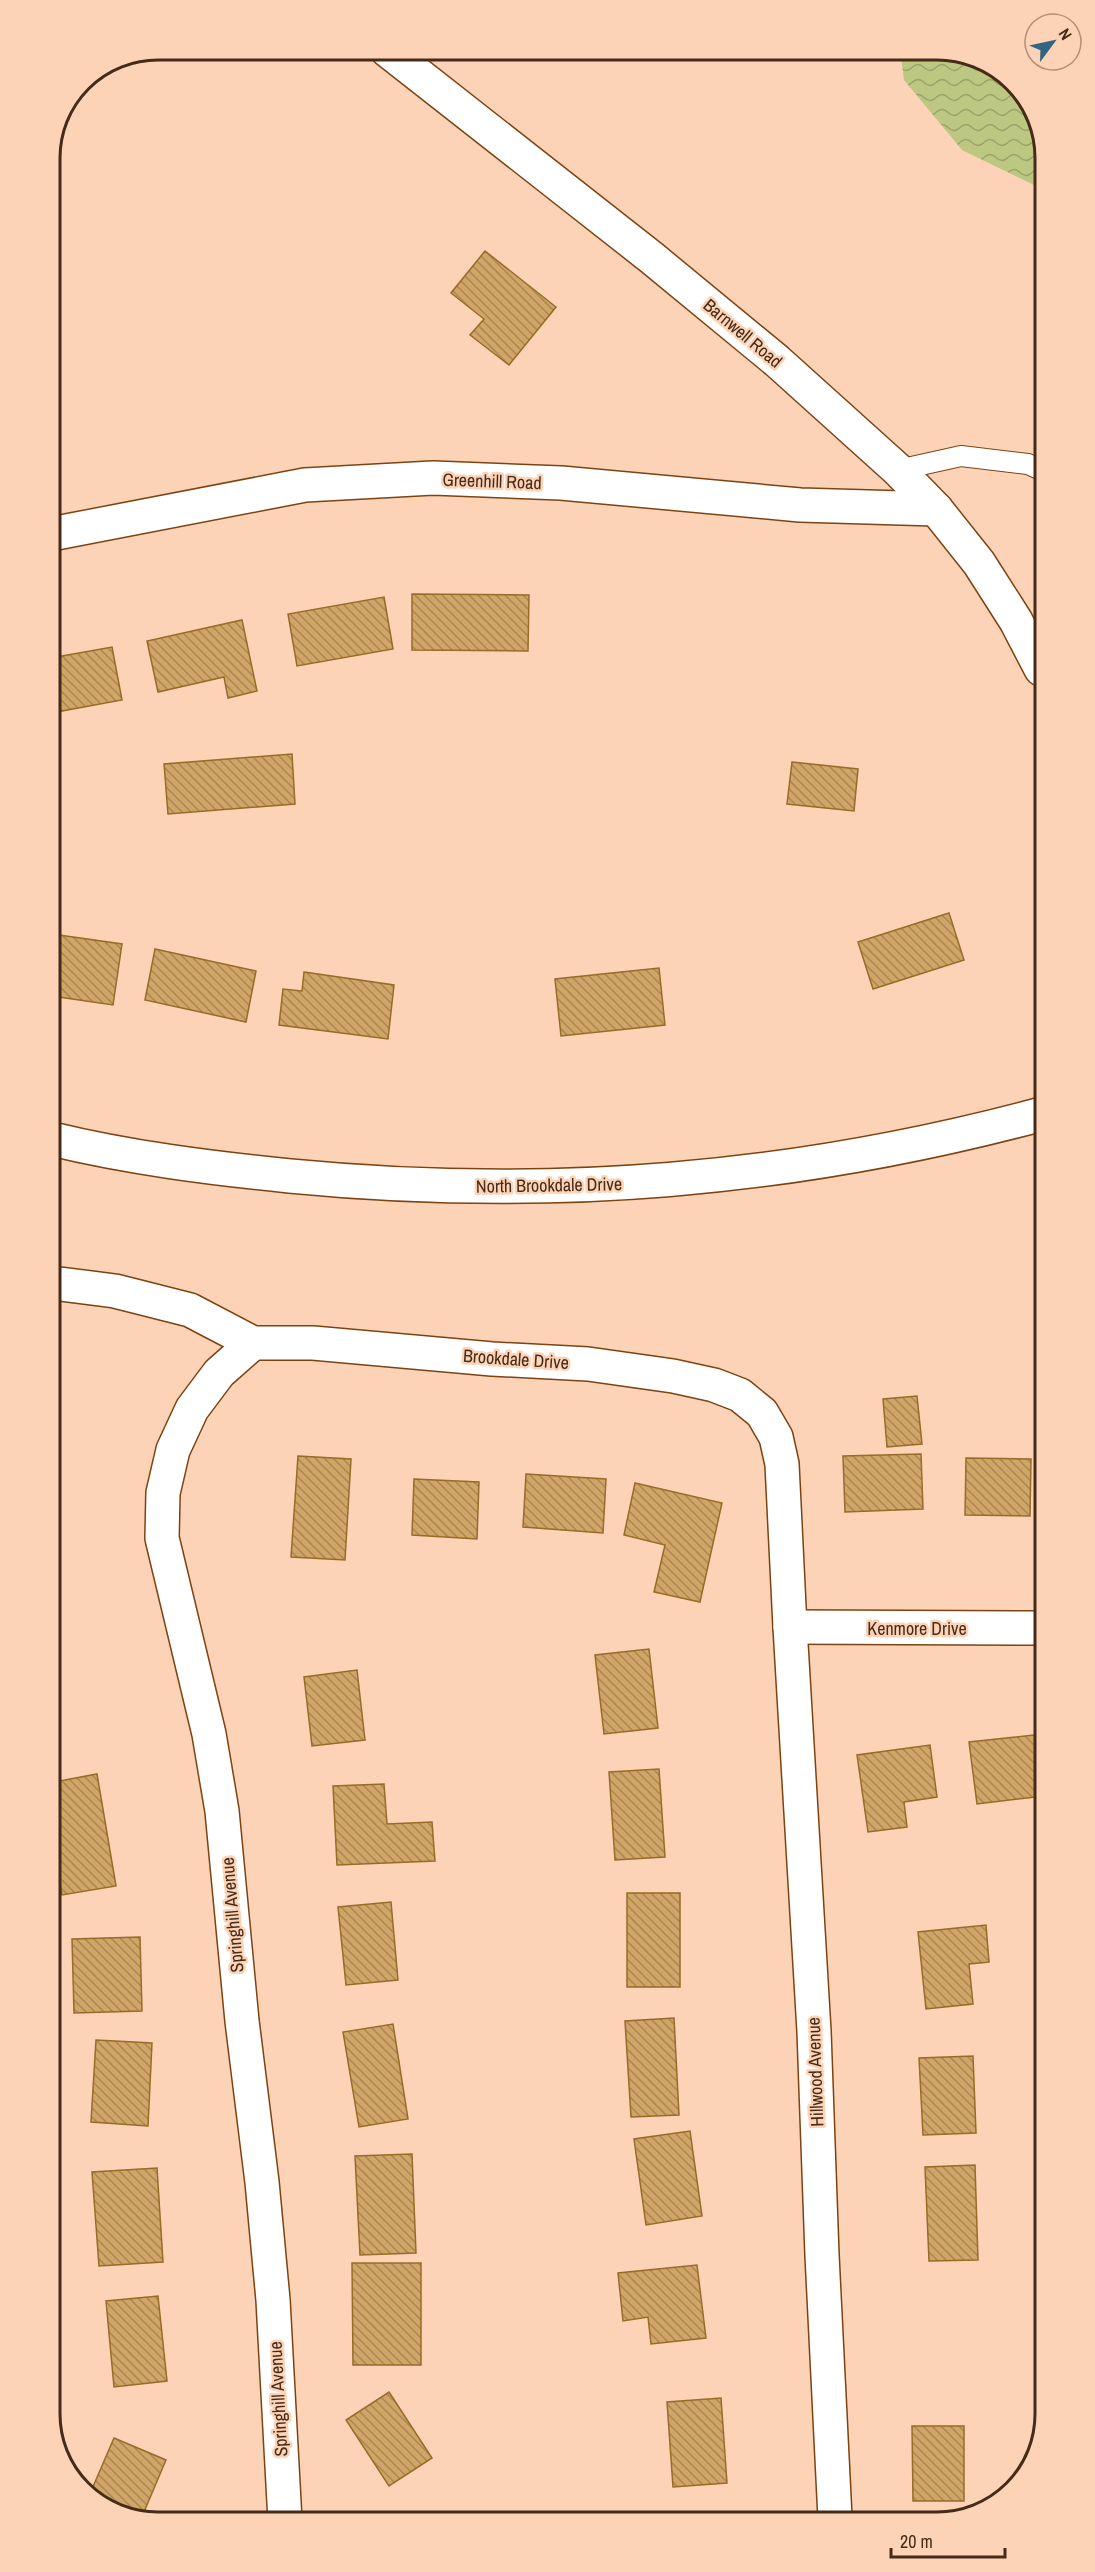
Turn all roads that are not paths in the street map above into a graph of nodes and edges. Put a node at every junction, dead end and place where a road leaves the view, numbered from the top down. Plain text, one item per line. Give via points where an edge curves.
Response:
1 (400, 60) edge
2 (1035, 467) edge
3 (898, 470) junction
4 (936, 509) junction
5 (60, 532) edge
6 (1035, 657) edge
7 (1035, 1116) edge
8 (60, 1140) edge
9 (60, 1284) edge
10 (253, 1343) junction
11 (790, 1627) junction
12 (1035, 1628) edge
13 (285, 2512) edge
14 (836, 2512) edge

1 - 3 street, Barnwell Road via 652,258 777,361
2 - 3 lane via 961,456
3 - 4 street, Barnwell Road
4 - 5 street, Greenhill Road via 800,505 561,483 412,479 305,485
4 - 6 street, Barnwell Road via 979,563
7 - 8 street, North Brookdale Drive via 966,1134 819,1163 671,1181 522,1188 373,1184 225,1170
9 - 10 street, Brookdale Drive via 115,1290 190,1310
10 - 11 street, Brookdale Drive via 313,1342 588,1364 683,1378 741,1395 762,1413 776,1437 782,1464
10 - 13 street, Springhill Avenue via 219,1373 192,1409 173,1450 163,1494 162,1538 207,1723 222,1811 273,2300
11 - 12 street, Kenmore Drive
11 - 14 street, Hillwood Avenue via 814,2031

